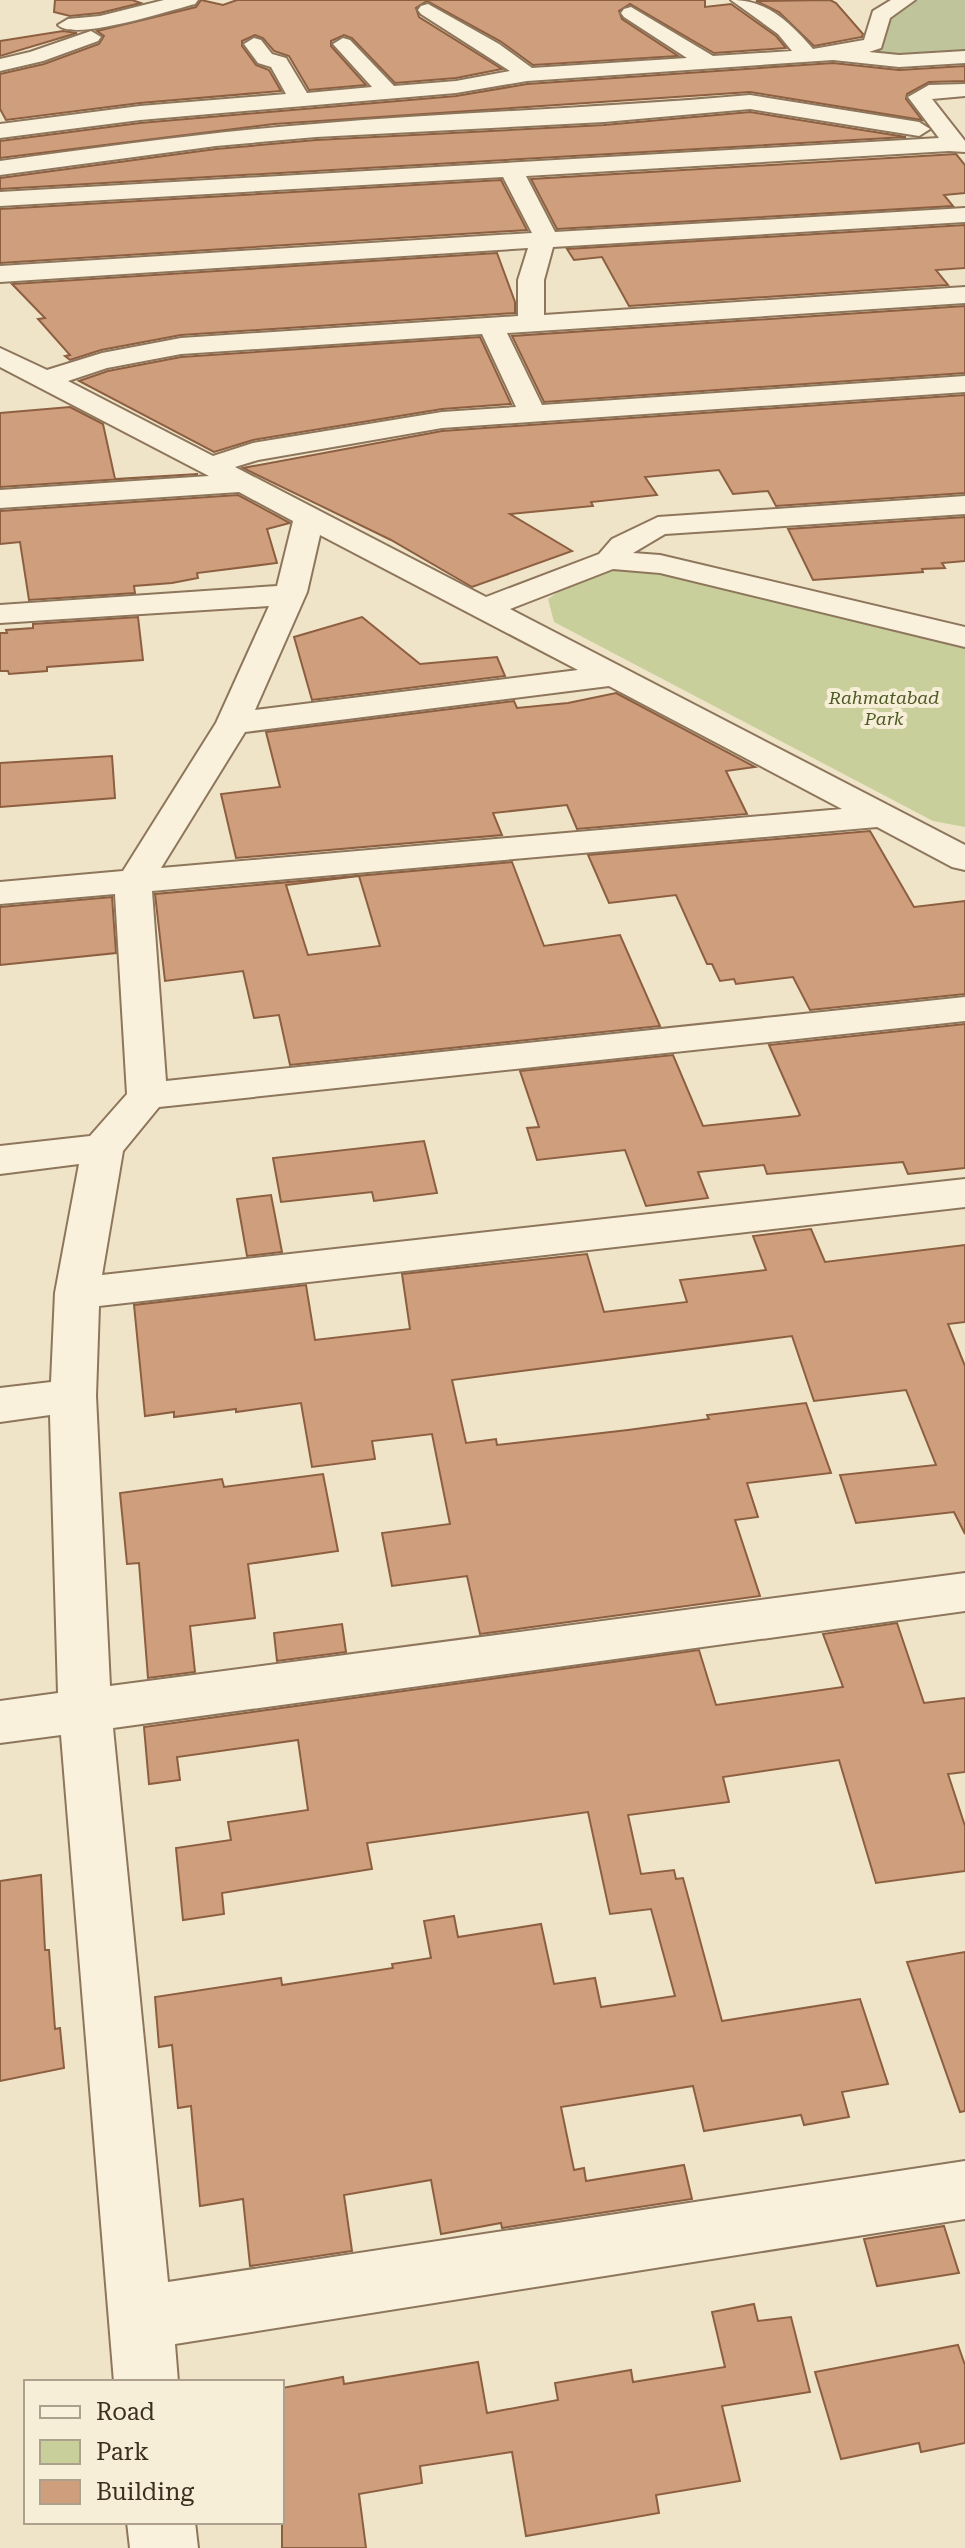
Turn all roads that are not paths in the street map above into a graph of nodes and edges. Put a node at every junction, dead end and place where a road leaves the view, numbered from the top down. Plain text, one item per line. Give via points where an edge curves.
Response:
1 (188, 0) edge
2 (741, 0) edge
3 (905, 0) edge
4 (861, 5) dead end
5 (428, 10) dead end
6 (631, 13) dead end
7 (880, 15) junction
8 (91, 37) junction
9 (121, 39) dead end
10 (254, 44) dead end
11 (343, 44) dead end
12 (833, 54) junction
13 (808, 56) junction
14 (965, 57) edge
15 (710, 63) junction
16 (0, 65) edge
17 (527, 75) junction
18 (965, 90) edge
19 (388, 92) junction
20 (300, 100) junction
21 (0, 131) edge
22 (957, 144) edge
23 (0, 168) edge
24 (511, 170) junction
25 (0, 199) edge
26 (965, 215) edge
27 (544, 241) junction
28 (0, 249) edge
29 (8, 273) edge
30 (965, 295) edge
31 (531, 321) junction
32 (490, 324) junction
33 (0, 356) edge
34 (46, 379) junction
35 (965, 384) edge
36 (533, 414) junction
37 (211, 466) junction
38 (242, 482) junction
39 (0, 499) edge
40 (965, 505) edge
41 (309, 518) junction
42 (610, 560) junction
43 (289, 595) junction
44 (485, 608) junction
45 (965, 609) edge
46 (0, 614) edge
47 (869, 615) junction
48 (965, 637) edge
49 (612, 676) junction
50 (233, 723) junction
51 (880, 815) junction
52 (965, 841) edge
53 (965, 859) edge
54 (133, 884) junction
55 (0, 893) edge
56 (965, 1009) edge
57 (147, 1096) junction
58 (103, 1148) junction
59 (0, 1160) edge
60 (965, 1193) edge
61 (77, 1293) junction
62 (73, 1396) junction
63 (0, 1405) edge
64 (965, 1592) edge
65 (85, 1711) junction
66 (0, 1722) edge
67 (965, 2190) edge
68 (139, 2318) junction
69 (146, 2380) edge
70 (161, 2524) edge
71 (164, 2548) edge

1 - 8 street via 100,22 69,19
2 - 13 street via 785,30
3 - 7 street
4 - 7 street
5 - 17 street
6 - 15 street
7 - 12 street via 874,44
8 - 9 street
8 - 16 street
10 - 20 street via 265,59 279,62
11 - 19 street
12 - 13 street
12 - 14 street via 899,61
13 - 15 street
15 - 17 street
17 - 19 street
18 - 22 street via 929,91 919,97
19 - 20 street
20 - 21 street
22 - 23 street via 750,102 316,130
22 - 24 street
24 - 25 street
24 - 27 street
26 - 27 street
27 - 29 street
27 - 31 street via 531,280
28 - 29 street
30 - 31 street
31 - 32 street
32 - 34 street via 181,346 102,361
32 - 36 street
33 - 34 street
34 - 37 street
35 - 36 street
36 - 37 street via 442,420 253,452
37 - 38 street
38 - 39 street
38 - 41 street
40 - 42 street via 658,526 623,545
41 - 43 street
41 - 44 street
42 - 44 street
42 - 47 street via 660,564
43 - 46 street
43 - 50 street
44 - 49 street
45 - 47 street
47 - 48 street
49 - 50 street
49 - 51 street
50 - 54 street
51 - 52 street
51 - 53 street
51 - 54 street
54 - 55 street
54 - 57 street
56 - 57 street
57 - 58 street
58 - 59 street
58 - 61 street
60 - 61 street
61 - 62 street
62 - 63 street
62 - 65 street
64 - 65 street
65 - 66 street
65 - 68 street
67 - 68 street
68 - 69 street
70 - 71 street

